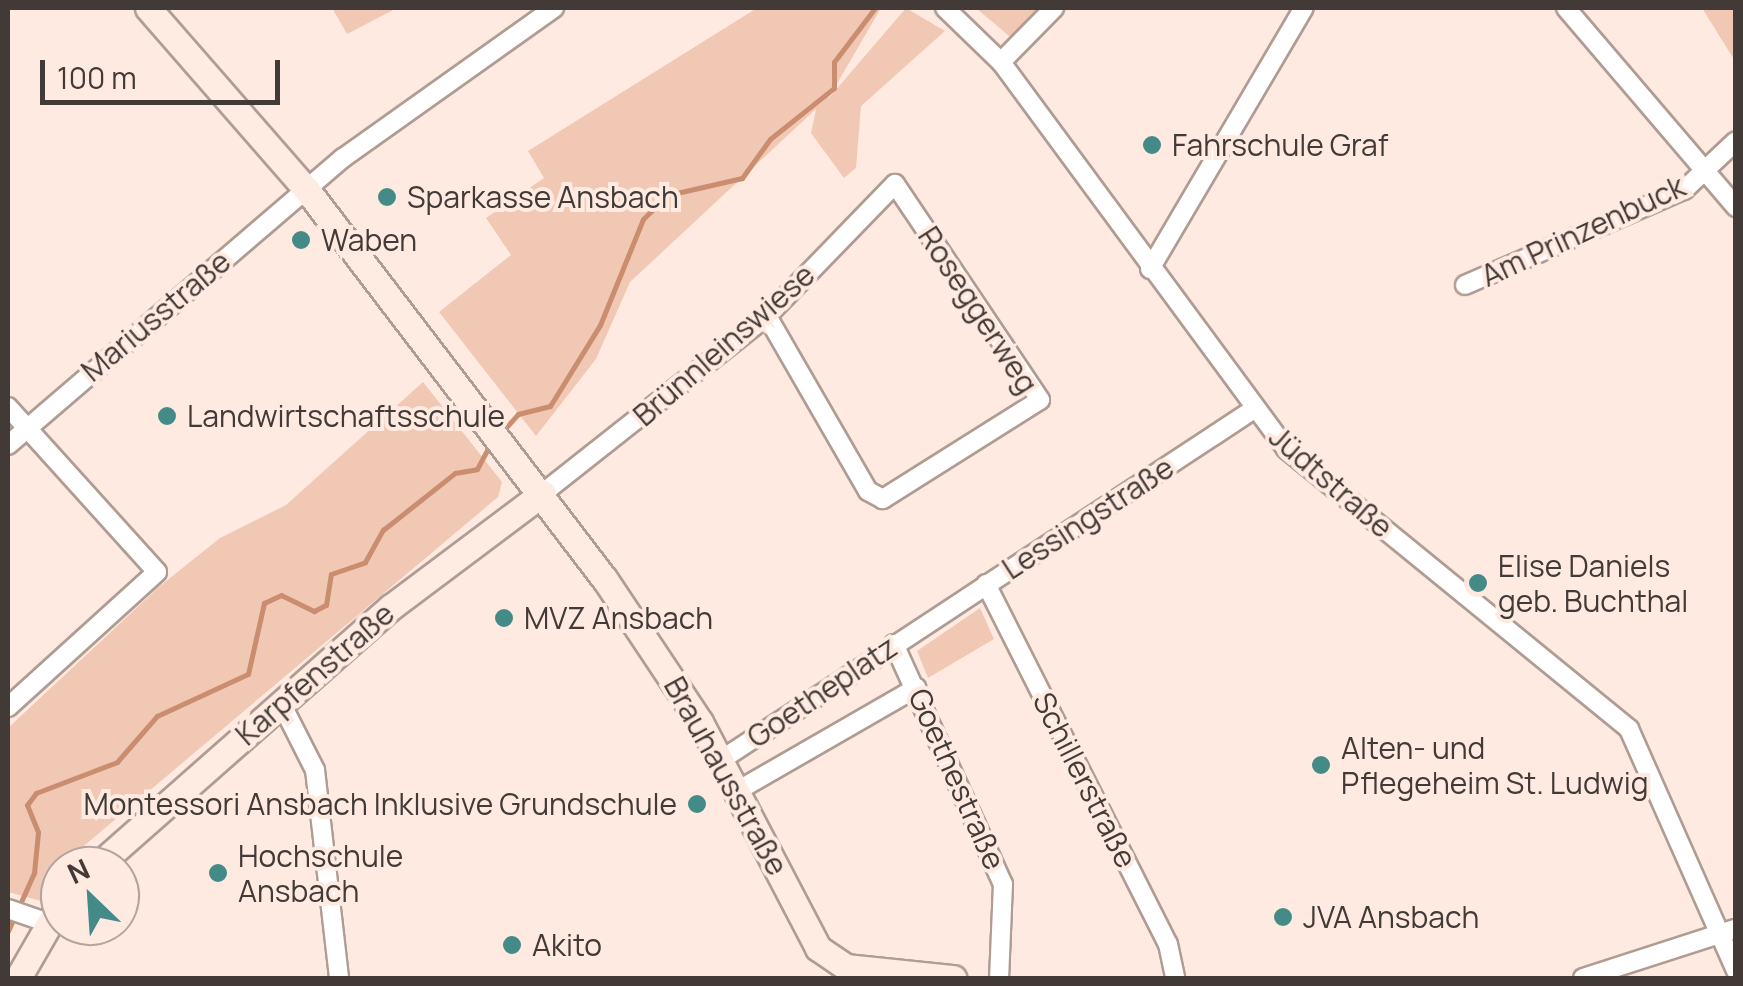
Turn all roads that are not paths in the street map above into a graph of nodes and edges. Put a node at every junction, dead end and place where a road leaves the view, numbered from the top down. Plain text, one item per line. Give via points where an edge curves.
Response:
1 (148, 8) edge
2 (554, 8) edge
3 (945, 8) edge
4 (1054, 8) edge
5 (1304, 8) edge
6 (1566, 8) edge
7 (1001, 62) junction
8 (1736, 140) edge
9 (1700, 176) junction
10 (894, 184) joint
11 (307, 190) junction
12 (1736, 207) edge
13 (1150, 269) junction
14 (1465, 285) dead end
15 (767, 316) junction
16 (8, 407) edge
17 (1252, 411) junction
18 (27, 426) junction
19 (8, 445) edge
20 (543, 493) junction
21 (986, 584) junction
22 (924, 624) joint
23 (894, 644) junction
24 (916, 688) junction
25 (280, 702) junction
26 (8, 707) edge
27 (721, 760) junction
28 (737, 791) junction
29 (118, 846) edge
30 (34, 913) edge
31 (1731, 931) edge
32 (1736, 971) edge
33 (18, 978) edge
34 (339, 978) edge
35 (953, 978) edge
36 (999, 978) edge
37 (1174, 978) edge
38 (1583, 978) edge

1 - 11 main road, Brauhausstraße
2 - 11 street, Mariusstraße via 457,70
3 - 7 street, Jüdtstraße
4 - 7 street
5 - 13 street
6 - 9 street
7 - 13 street, Jüdtstraße
8 - 9 street
9 - 12 street
9 - 14 street, Am Prinzenbuck
10 - 15 street, Brünnleinswiese
10 - 15 street, Roseggerweg via 1040,400 883,499 868,490
11 - 18 street, Mariusstraße
11 - 20 main road, Brauhausstraße
13 - 17 street, Jüdtstraße
15 - 20 street, Brünnleinswiese
16 - 18 street
17 - 21 street, Lessingstraße
17 - 31 street, Jüdtstraße via 1629,729
18 - 19 street, Mariusstraße
18 - 26 street via 157,572
20 - 25 main road, Karpfenstraße
20 - 27 main road, Brauhausstraße
21 - 22 street, Lessingstraße
21 - 37 street, Schillerstraße via 1168,944
22 - 23 street, Goetheplatz
23 - 24 street, Goethestraße
23 - 27 street, Goetheplatz
24 - 28 street, Goetheplatz
24 - 36 street, Goethestraße via 1004,884
25 - 29 main road, Karpfenstraße
25 - 34 street via 315,770
27 - 28 main road, Brauhausstraße
28 - 35 main road, Brauhausstraße via 828,959
30 - 33 main road
31 - 32 street, Jüdtstraße
31 - 38 street

